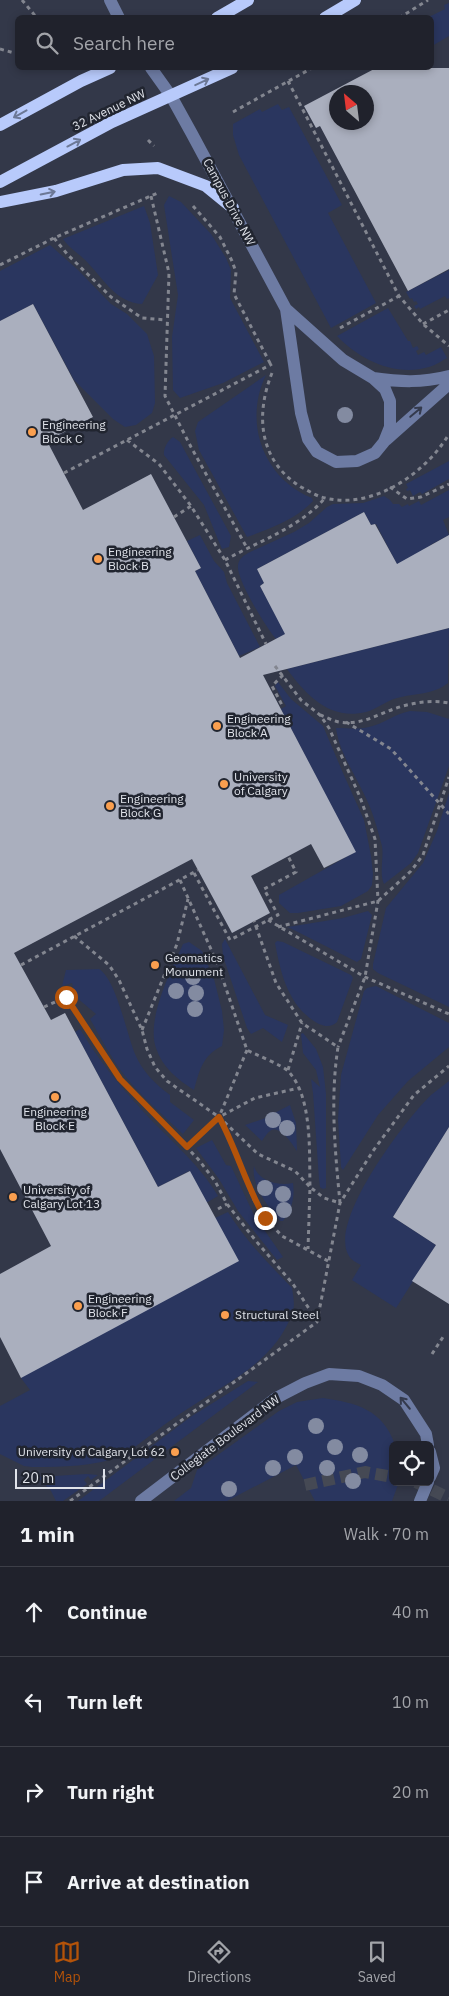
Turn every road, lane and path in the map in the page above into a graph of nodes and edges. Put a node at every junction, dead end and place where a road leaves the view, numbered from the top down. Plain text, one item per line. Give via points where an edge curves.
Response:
1 (22, 0) edge
2 (110, 0) edge
3 (248, 0) edge
4 (355, 0) edge
5 (428, 0) edge
6 (34, 15) edge
7 (118, 15) edge
8 (222, 15) edge
9 (330, 15) edge
10 (404, 15) edge
11 (0, 49) edge
12 (15, 53) edge
13 (106, 70) edge
14 (152, 70) edge
15 (228, 70) edge
16 (308, 70) edge
17 (288, 81) junction
18 (171, 96) junction
19 (233, 112) dead end
20 (0, 125) edge
21 (0, 182) edge
22 (164, 190) dead end
23 (151, 196) junction
24 (0, 202) edge
25 (188, 202) dead end
26 (233, 208) junction
27 (54, 238) junction
28 (0, 265) edge
29 (399, 296) junction
30 (286, 308) junction
31 (449, 310) edge
32 (166, 320) junction
33 (423, 324) junction
34 (334, 332) dead end
35 (449, 346) edge
36 (277, 362) dead end
37 (271, 365) junction
38 (449, 376) edge
39 (373, 378) junction
40 (449, 384) edge
41 (175, 415) junction
42 (448, 436) edge
43 (127, 440) junction
44 (384, 442) junction
45 (64, 473) dead end
46 (449, 484) edge
47 (390, 488) junction
48 (325, 498) junction
49 (191, 506) junction
50 (174, 517) dead end
51 (247, 548) junction
52 (224, 560) junction
53 (266, 644) dead end
54 (275, 666) dead end
55 (282, 675) junction
56 (449, 703) edge
57 (283, 707) dead end
58 (320, 715) junction
59 (346, 722) junction
60 (449, 777) edge
61 (441, 804) junction
62 (449, 814) edge
63 (288, 856) dead end
64 (198, 870) dead end
65 (194, 873) junction
66 (180, 880) junction
67 (188, 897) junction
68 (378, 900) junction
69 (268, 920) junction
70 (254, 922) dead end
71 (255, 927) junction
72 (278, 927) junction
73 (74, 936) junction
74 (21, 965) dead end
75 (364, 977) junction
76 (44, 1007) dead end
77 (449, 1014) edge
78 (302, 1022) junction
79 (142, 1030) junction
80 (338, 1046) junction
81 (247, 1050) junction
82 (449, 1066) edge
83 (288, 1070) junction
84 (299, 1088) junction
85 (219, 1117) junction
86 (187, 1147) junction
87 (310, 1187) junction
88 (340, 1203) junction
89 (227, 1204) junction
90 (218, 1209) dead end
91 (308, 1249) junction
92 (328, 1261) junction
93 (318, 1322) junction
94 (442, 1336) dead end
95 (432, 1354) dead end
96 (427, 1441) edge
97 (426, 1486) edge
98 (70, 1501) edge
99 (141, 1501) edge
100 (420, 1501) edge

1 - 6 path
2 - 7 street
3 - 8 main road
4 - 9 main road
5 - 10 path
11 - 12 path
13 -> 20 main road
14 - 18 street, Campus Drive NW
18 -> 15 main road, 32 Avenue NW
16 - 17 path
17 - 19 path
17 - 29 path
21 -> 18 main road, 32 Avenue NW via 112,122
18 - 26 street, Campus Drive NW
22 - 23 path
23 - 27 path
23 - 32 path via 168,273
24 -> 26 main road via 56,191 123,170 158,168 206,186
25 - 37 path via 220,237 236,272 234,294
26 - 30 street, Campus Drive NW
27 - 28 path
27 - 32 path via 111,297 142,318
29 - 33 path
29 - 34 path
30 - 39 street via 343,360
30 - 44 street via 301,413 308,439 317,452 336,462 357,461 375,453
31 - 33 path
32 - 41 path via 165,396
33 - 35 path
36 - 37 path
37 - 41 path
37 - 48 path via 272,373 262,407 265,441 279,467 291,480
38 - 39 street via 405,382
39 - 44 street via 385,389 390,401 390,427
44 -> 40 street
41 - 43 path
41 - 51 path
42 - 47 path via 430,460
43 - 45 path
43 - 49 path via 159,464
46 - 47 path via 421,497 407,499
47 - 48 path via 360,499
48 - 51 path via 297,523
49 - 50 path
49 - 52 path
51 - 52 path
52 - 53 path
54 - 55 path
55 - 57 path via 272,686
55 - 58 path via 301,700
56 - 59 path via 434,700 402,706 377,717
58 - 59 path
58 - 68 path via 360,797 375,839
59 - 61 path via 391,749
60 - 61 path
61 - 62 path
61 - 68 path via 423,855 411,871
63 - 69 path via 296,872 264,888 278,915
64 - 65 path
65 - 66 path
65 - 71 path via 230,940
66 - 67 path
66 - 73 path
67 - 79 path via 176,944
67 - 81 path via 218,964
68 - 72 path
68 - 75 path
69 - 71 path
69 - 72 path
70 - 71 path
71 - 78 path via 276,984
72 - 75 path
73 - 74 path
73 - 79 path via 108,965
75 - 77 path
75 - 80 path
76 - 86 path via 66,997 120,1079
78 - 80 path
78 - 83 path
79 - 85 path via 155,1066 167,1081
80 - 88 path via 332,1119
81 - 83 path
81 - 85 path
82 - 88 path via 414,1095
83 - 84 path
84 - 85 path via 256,1098
84 - 87 path via 305,1105
85 - 86 path
85 - 87 path via 258,1154 295,1171
85 - 91 path via 253,1198 265,1218 282,1236
86 - 89 path via 215,1181
87 - 88 path via 324,1198
87 - 91 path
88 - 92 path
89 - 90 path
89 - 93 path via 293,1284
91 - 92 path
92 - 93 path
93 - 98 path
94 - 95 path
96 -> 99 street, Collegiate Boulevard NW via 404,1400 382,1384 358,1376 329,1374 276,1398
97 - 100 street

